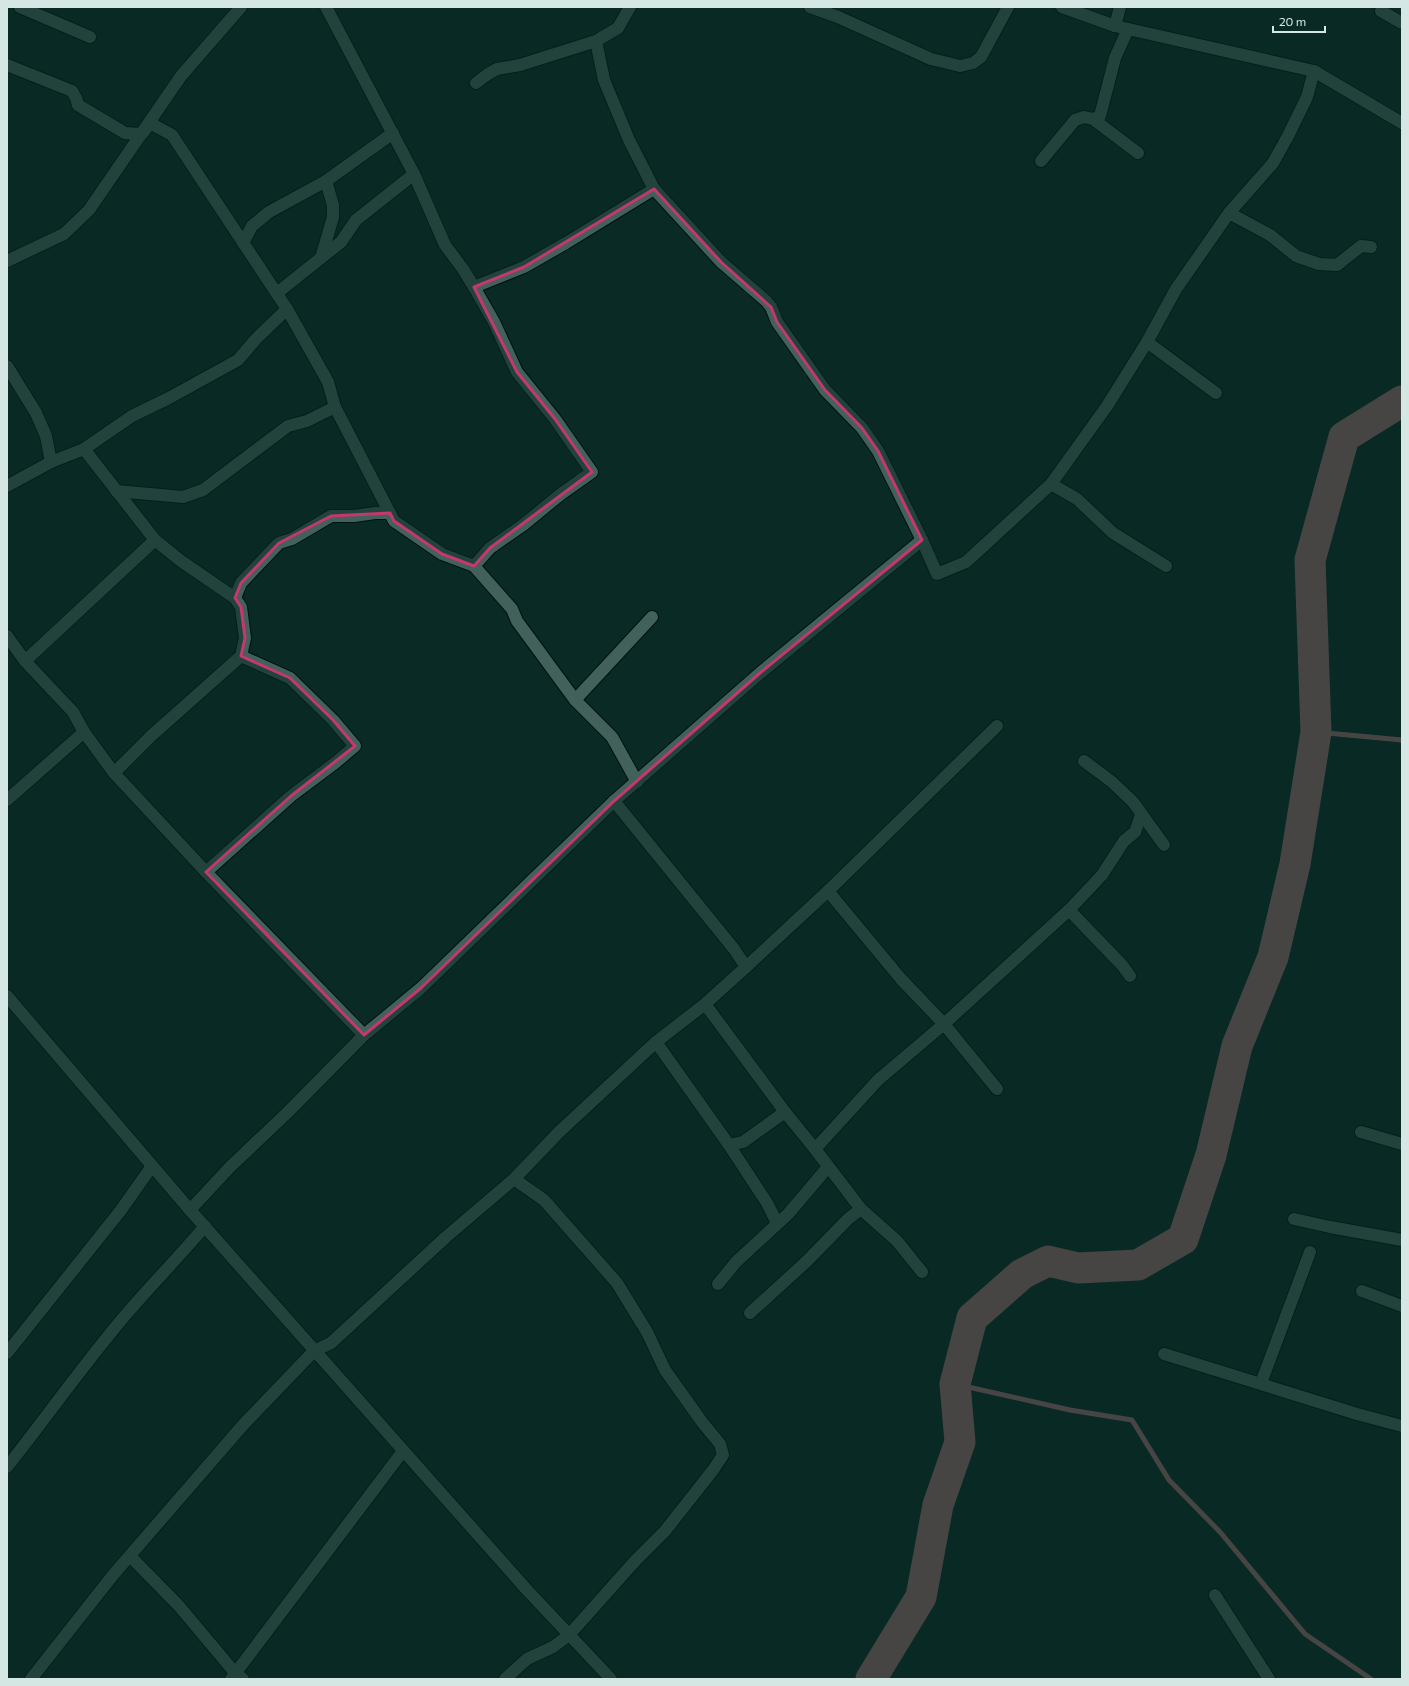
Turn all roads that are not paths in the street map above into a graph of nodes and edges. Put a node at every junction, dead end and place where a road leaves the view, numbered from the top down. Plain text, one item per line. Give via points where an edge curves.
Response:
1 (20, 7) edge
2 (241, 7) edge
3 (326, 7) edge
4 (630, 7) edge
5 (810, 7) edge
6 (1008, 7) edge
7 (1062, 7) edge
8 (1120, 7) edge
9 (1381, 11) dead end
10 (840, 12) edge
11 (1402, 23) edge
12 (1115, 26) junction
13 (1128, 29) junction
14 (90, 37) dead end
15 (596, 41) junction
16 (7, 65) edge
17 (1314, 71) junction
18 (476, 83) dead end
19 (1093, 119) junction
20 (150, 123) junction
21 (1402, 123) edge
22 (392, 134) junction
23 (1138, 153) dead end
24 (1041, 161) dead end
25 (414, 174) junction
26 (326, 181) junction
27 (654, 190) junction
28 (1229, 214) junction
29 (243, 243) junction
30 (1371, 247) dead end
31 (321, 258) junction
32 (7, 261) edge
33 (474, 287) junction
34 (277, 293) junction
35 (287, 309) junction
36 (1147, 342) junction
37 (7, 366) edge
38 (1216, 392) dead end
39 (335, 407) junction
40 (84, 449) junction
41 (50, 462) junction
42 (1051, 484) junction
43 (7, 486) edge
44 (116, 491) junction
45 (390, 513) junction
46 (155, 540) junction
47 (922, 540) junction
48 (474, 566) junction
49 (1166, 566) dead end
50 (235, 598) junction
51 (652, 617) dead end
52 (7, 636) edge
53 (241, 656) junction
54 (25, 661) junction
55 (575, 700) junction
56 (997, 726) dead end
57 (84, 732) junction
58 (1084, 761) dead end
59 (114, 773) junction
60 (637, 782) junction
61 (7, 800) edge
62 (614, 801) junction
63 (1141, 815) junction
64 (1164, 845) dead end
65 (206, 872) junction
66 (828, 891) junction
67 (1069, 910) junction
68 (746, 967) junction
69 (1130, 976) dead end
70 (7, 996) edge
71 (705, 1004) junction
72 (944, 1024) junction
73 (364, 1036) junction
74 (656, 1042) junction
75 (997, 1089) dead end
76 (785, 1112) junction
77 (1361, 1132) dead end
78 (1402, 1144) edge
79 (729, 1145) junction
80 (815, 1149) junction
81 (152, 1166) junction
82 (828, 1167) junction
83 (514, 1179) junction
84 (860, 1209) junction
85 (190, 1210) junction
86 (1294, 1219) dead end
87 (777, 1224) junction
88 (204, 1226) junction
89 (1402, 1240) edge
90 (1310, 1252) dead end
91 (922, 1272) dead end
92 (718, 1284) dead end
93 (1362, 1291) dead end
94 (1402, 1306) edge
95 (750, 1313) dead end
96 (314, 1351) junction
97 (7, 1353) edge
98 (1164, 1354) dead end
99 (1261, 1383) junction
100 (1402, 1426) edge
101 (404, 1451) junction
102 (7, 1467) edge
103 (130, 1556) junction
104 (1215, 1595) dead end
105 (569, 1635) junction
106 (237, 1677) edge
107 (31, 1679) edge
108 (505, 1679) edge
109 (611, 1679) edge
110 (1269, 1679) edge

1 - 14 street
2 - 20 street via 181,76
3 - 22 street
4 - 15 street via 618,28
5 - 10 street
6 - 10 street via 981,58 960,66 931,59
7 - 12 street
8 - 12 street
9 - 11 street
12 - 13 street
13 - 17 street
13 - 19 street via 1115,58 1100,116
15 - 18 street via 520,65 498,69
15 - 27 street via 604,80 629,140
16 - 20 street via 72,91 78,105 125,134 142,134
17 - 21 street
17 - 28 street via 1307,97 1274,163
19 - 23 street
19 - 24 street via 1084,117 1075,120
20 - 29 street via 172,135
20 - 32 street via 89,210 64,234
22 - 25 street
22 - 26 street
25 - 31 street via 356,220 341,242
25 - 33 street via 445,245
26 - 29 street via 268,212 252,226
26 - 31 street via 333,204 333,217
27 - 33 street via 524,267
27 - 47 street via 721,262 771,307 777,322 825,390 862,428 878,451
28 - 30 street via 1270,235 1296,256 1319,264 1337,265 1360,246
28 - 36 street via 1176,289
29 - 34 street
31 - 34 street
33 - 48 street via 494,322 516,372 555,418 592,472 490,548
34 - 35 street
35 - 39 street via 328,382
35 - 40 street via 256,338 238,360 132,416
36 - 38 street
36 - 42 street via 1107,406
37 - 41 street via 36,413 46,436
39 - 44 street via 288,426 203,490 183,497
39 - 45 street
40 - 41 street
40 - 44 street
41 - 43 street
42 - 47 street via 966,562 937,574
42 - 49 street via 1076,499 1113,533
44 - 46 street
45 - 48 street via 394,521 442,554
45 - 50 street via 331,516 292,539 280,543 241,583
46 - 50 street via 181,562
46 - 54 street
47 - 60 street via 760,673
48 - 55 street via 512,609 517,621
50 - 53 street via 241,607 246,638
51 - 55 street
52 - 54 street
53 - 59 street via 151,736
53 - 65 street via 290,678 333,720 355,746 291,796
54 - 57 street via 73,712
55 - 60 street via 612,737
56 - 66 street
57 - 59 street
57 - 61 street
58 - 63 street via 1112,782 1138,807
59 - 65 street
60 - 62 street
62 - 68 street
62 - 73 street via 421,988
63 - 64 street
63 - 67 street via 1135,832 1124,841 1102,875
65 - 73 street
66 - 68 street
66 - 72 street via 901,979
67 - 69 street
67 - 72 street
68 - 71 street
70 - 81 street
71 - 74 street
71 - 76 street
72 - 75 street
72 - 80 street via 878,1080
73 - 85 street via 230,1167
74 - 79 street
74 - 83 street via 559,1132
76 - 79 street via 743,1142
76 - 80 street
77 - 78 street
79 - 87 street
80 - 82 street
81 - 85 street
81 - 97 street via 121,1210
82 - 84 street
82 - 87 street
83 - 96 street via 446,1237 331,1343
83 - 105 street via 544,1200 617,1283 647,1332 665,1370 720,1444 723,1455 665,1531 635,1560
84 - 91 street via 897,1241
84 - 95 street
85 - 88 street
86 - 89 street
87 - 92 street via 736,1262
88 - 96 street
88 - 102 street via 109,1334
90 - 99 street
93 - 94 street
96 - 101 street
96 - 103 street via 243,1425
98 - 99 street
99 - 100 street
101 - 105 street
101 - 106 street
103 - 106 street via 179,1606
103 - 107 street
104 - 110 street
105 - 108 street via 553,1647 527,1659
105 - 109 street

